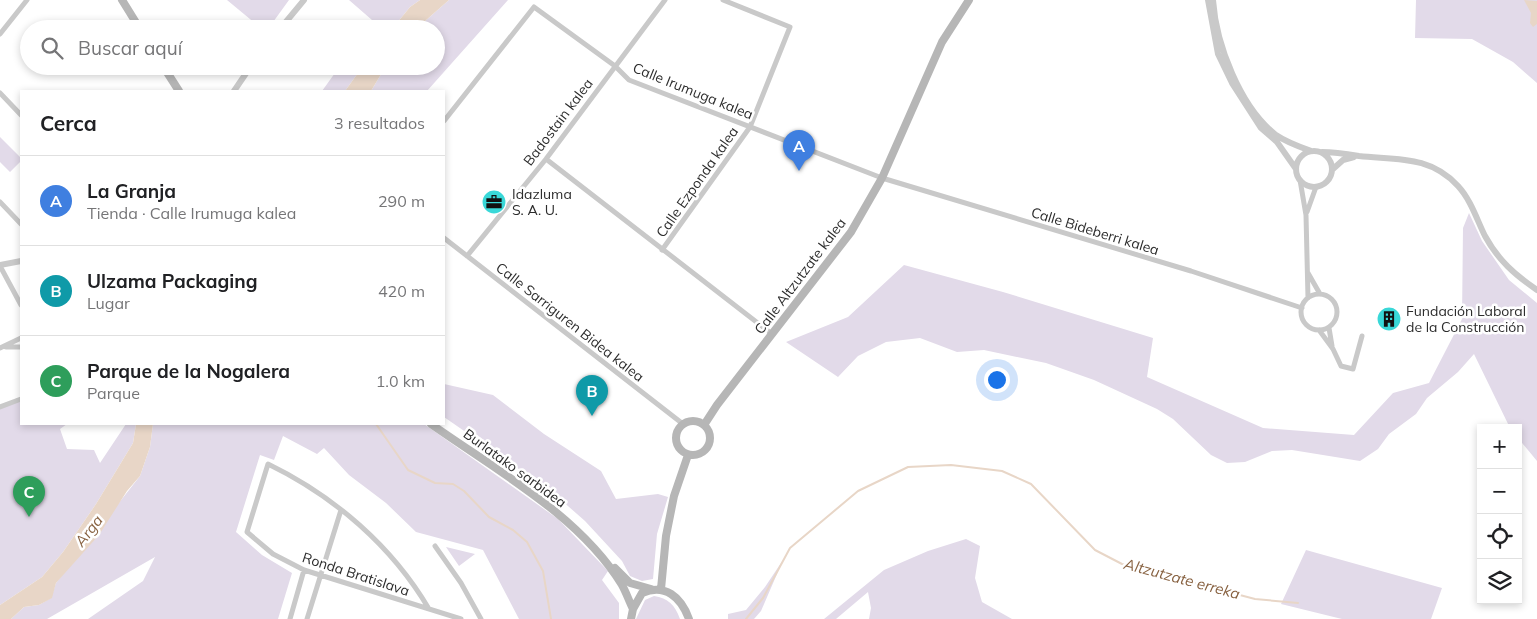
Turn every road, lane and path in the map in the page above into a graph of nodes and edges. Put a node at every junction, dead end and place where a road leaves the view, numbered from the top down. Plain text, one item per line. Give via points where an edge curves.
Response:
1 (27, 0) edge
2 (122, 0) edge
3 (304, 0) edge
4 (666, 0) edge
5 (723, 0) edge
6 (969, 0) edge
7 (1208, 0) edge
8 (1213, 0) edge
9 (134, 20) edge
10 (287, 20) edge
11 (0, 34) edge
12 (614, 66) junction
13 (169, 75) edge
14 (245, 75) edge
15 (178, 90) edge
16 (235, 90) edge
17 (0, 94) edge
18 (20, 114) edge
19 (445, 120) edge
20 (750, 127) junction
21 (1311, 151) junction
22 (1322, 152) junction
23 (1360, 156) junction
24 (546, 159) junction
25 (1333, 168) junction
26 (1296, 169) junction
27 (882, 178) junction
28 (1300, 180) junction
29 (1316, 187) junction
30 (0, 202) edge
31 (1306, 215) junction
32 (20, 223) edge
33 (445, 239) edge
34 (662, 250) junction
35 (466, 256) junction
36 (20, 261) edge
37 (0, 265) edge
38 (1308, 273) junction
39 (1537, 290) edge
40 (1320, 294) junction
41 (1308, 298) junction
42 (20, 303) edge
43 (1302, 308) junction
44 (1329, 328) junction
45 (1319, 330) junction
46 (772, 334) junction
47 (1362, 336) dead end
48 (20, 338) edge
49 (1, 346) edge
50 (20, 347) edge
51 (1333, 349) junction
52 (20, 399) edge
53 (0, 407) edge
54 (683, 424) junction
55 (432, 425) edge
56 (441, 425) edge
57 (704, 426) junction
58 (688, 454) junction
59 (341, 510) junction
60 (435, 546) dead end
61 (304, 570) junction
62 (320, 576) junction
63 (650, 589) junction
64 (661, 589) junction
65 (429, 609) junction
66 (633, 609) junction
67 (290, 619) edge
68 (307, 619) edge
69 (461, 619) edge
70 (480, 619) edge
71 (632, 619) edge
72 (689, 619) edge

1 - 11 street
2 - 9 main road
3 - 10 street
4 - 12 street, Badostain kalea
5 - 20 street, Calle Ezponda kalea via 790,27
6 - 27 main road, Calle Altzutzate kalea via 942,42
7 - 26 street via 1218,54 1232,83 1261,128 1277,142
8 - 21 street via 1225,53 1249,105 1277,136
12 - 19 street, Calle Irumuga kalea via 534,7
12 - 20 street, Calle Irumuga kalea via 629,80
12 - 24 street, Badostain kalea
13 - 15 main road
14 - 16 street
17 - 18 street
20 - 27 street, Calle Irumuga kalea
20 - 34 street, Calle Ezponda kalea
21 - 22 street
21 - 26 street via 1302,155
22 - 23 street
22 - 25 street via 1330,159
23 - 25 street via 1343,160
23 - 39 street via 1400,157 1420,162 1458,186 1497,255 1511,272
24 - 34 street
24 - 35 street, Badostain kalea
25 - 29 street via 1326,183
26 - 28 street
27 - 43 street, Calle Bideberri kalea
27 - 46 main road, Calle Altzutzate kalea via 851,232
28 - 29 street via 1307,186
28 - 31 street
29 - 31 street
30 - 32 street
31 - 38 street
33 - 35 street, Calle Sarriguren Bidea kalea
34 - 46 street
35 - 54 street, Calle Sarriguren Bidea kalea
36 - 37 street
37 - 42 street
38 - 40 street
38 - 41 street
40 - 41 street
40 - 44 street via 1331,298 1337,308 1336,319
41 - 43 street
43 - 45 street via 1305,324
44 - 45 street
44 - 51 street
45 - 51 street
46 - 57 main road, Calle Altzutzate kalea
47 - 51 street via 1353,369 1341,366
48 - 49 street
49 - 50 street
52 - 53 street
54 - 57 main road via 694,422
54 - 58 main road via 677,433 677,443
55 - 66 main road, Burlatako sarbidea via 559,514 614,573
56 - 63 main road, Burlatako sarbidea via 562,512 630,583
57 - 58 main road via 710,435 708,447 699,454
58 - 64 main road via 674,496 666,536
59 - 61 street, Ronda Bratislava via 268,464 247,532 273,554
59 - 62 street
59 - 65 street, Ronda Bratislava via 391,556
60 - 70 street via 461,583
61 - 62 street, Ronda Bratislava
61 - 67 street
62 - 65 street, Ronda Bratislava
62 - 68 street
63 - 64 main road
63 - 66 main road via 642,593
64 - 72 main road via 678,599
65 - 69 street, Ronda Bratislava
66 - 71 main road

